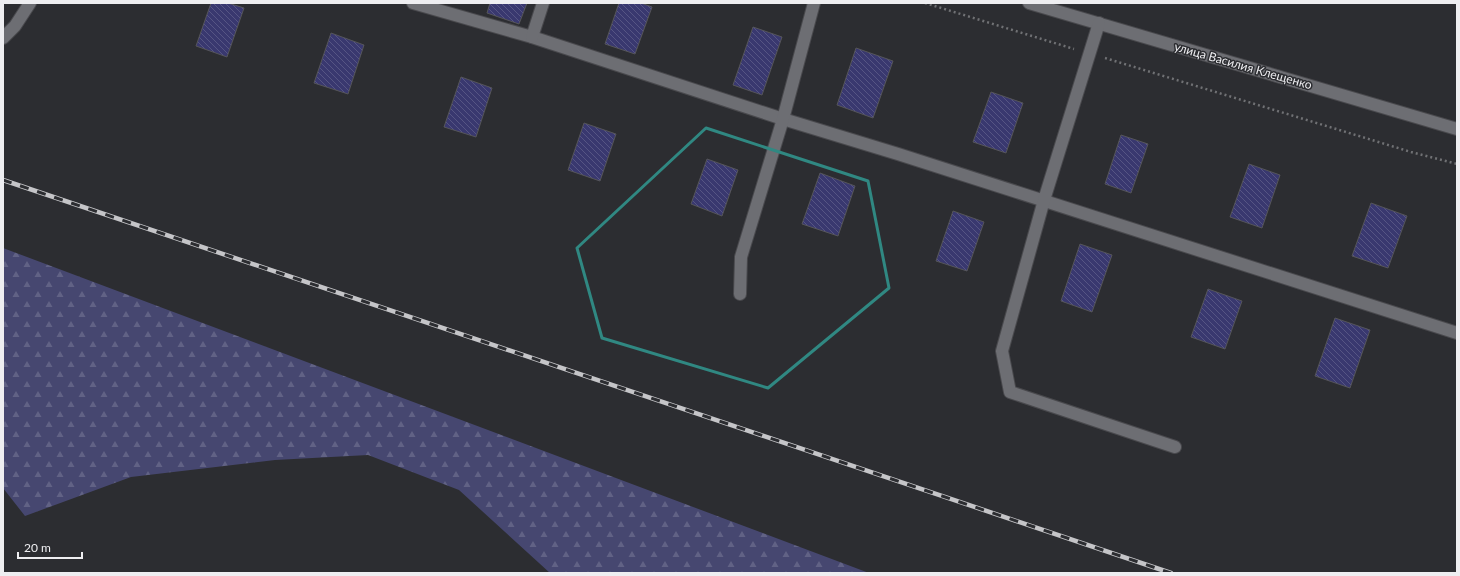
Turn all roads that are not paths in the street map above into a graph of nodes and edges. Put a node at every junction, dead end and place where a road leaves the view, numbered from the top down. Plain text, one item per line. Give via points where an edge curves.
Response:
1 (30, 3) edge
2 (413, 3) edge
3 (543, 3) edge
4 (814, 3) edge
5 (1029, 3) edge
6 (1099, 24) junction
7 (532, 37) junction
8 (3, 38) edge
9 (783, 119) junction
10 (1457, 129) edge
11 (1044, 200) junction
12 (740, 294) dead end
13 (1457, 333) edge
14 (1175, 447) dead end

1 - 8 street via 15,26
2 - 7 street
3 - 7 street
4 - 9 street
5 - 6 street, улица Василия Клещенко
6 - 10 street, улица Василия Клещенко
6 - 11 street
7 - 9 street
9 - 11 street
9 - 12 street via 741,257
11 - 13 street
11 - 14 street via 1002,351 1010,392

